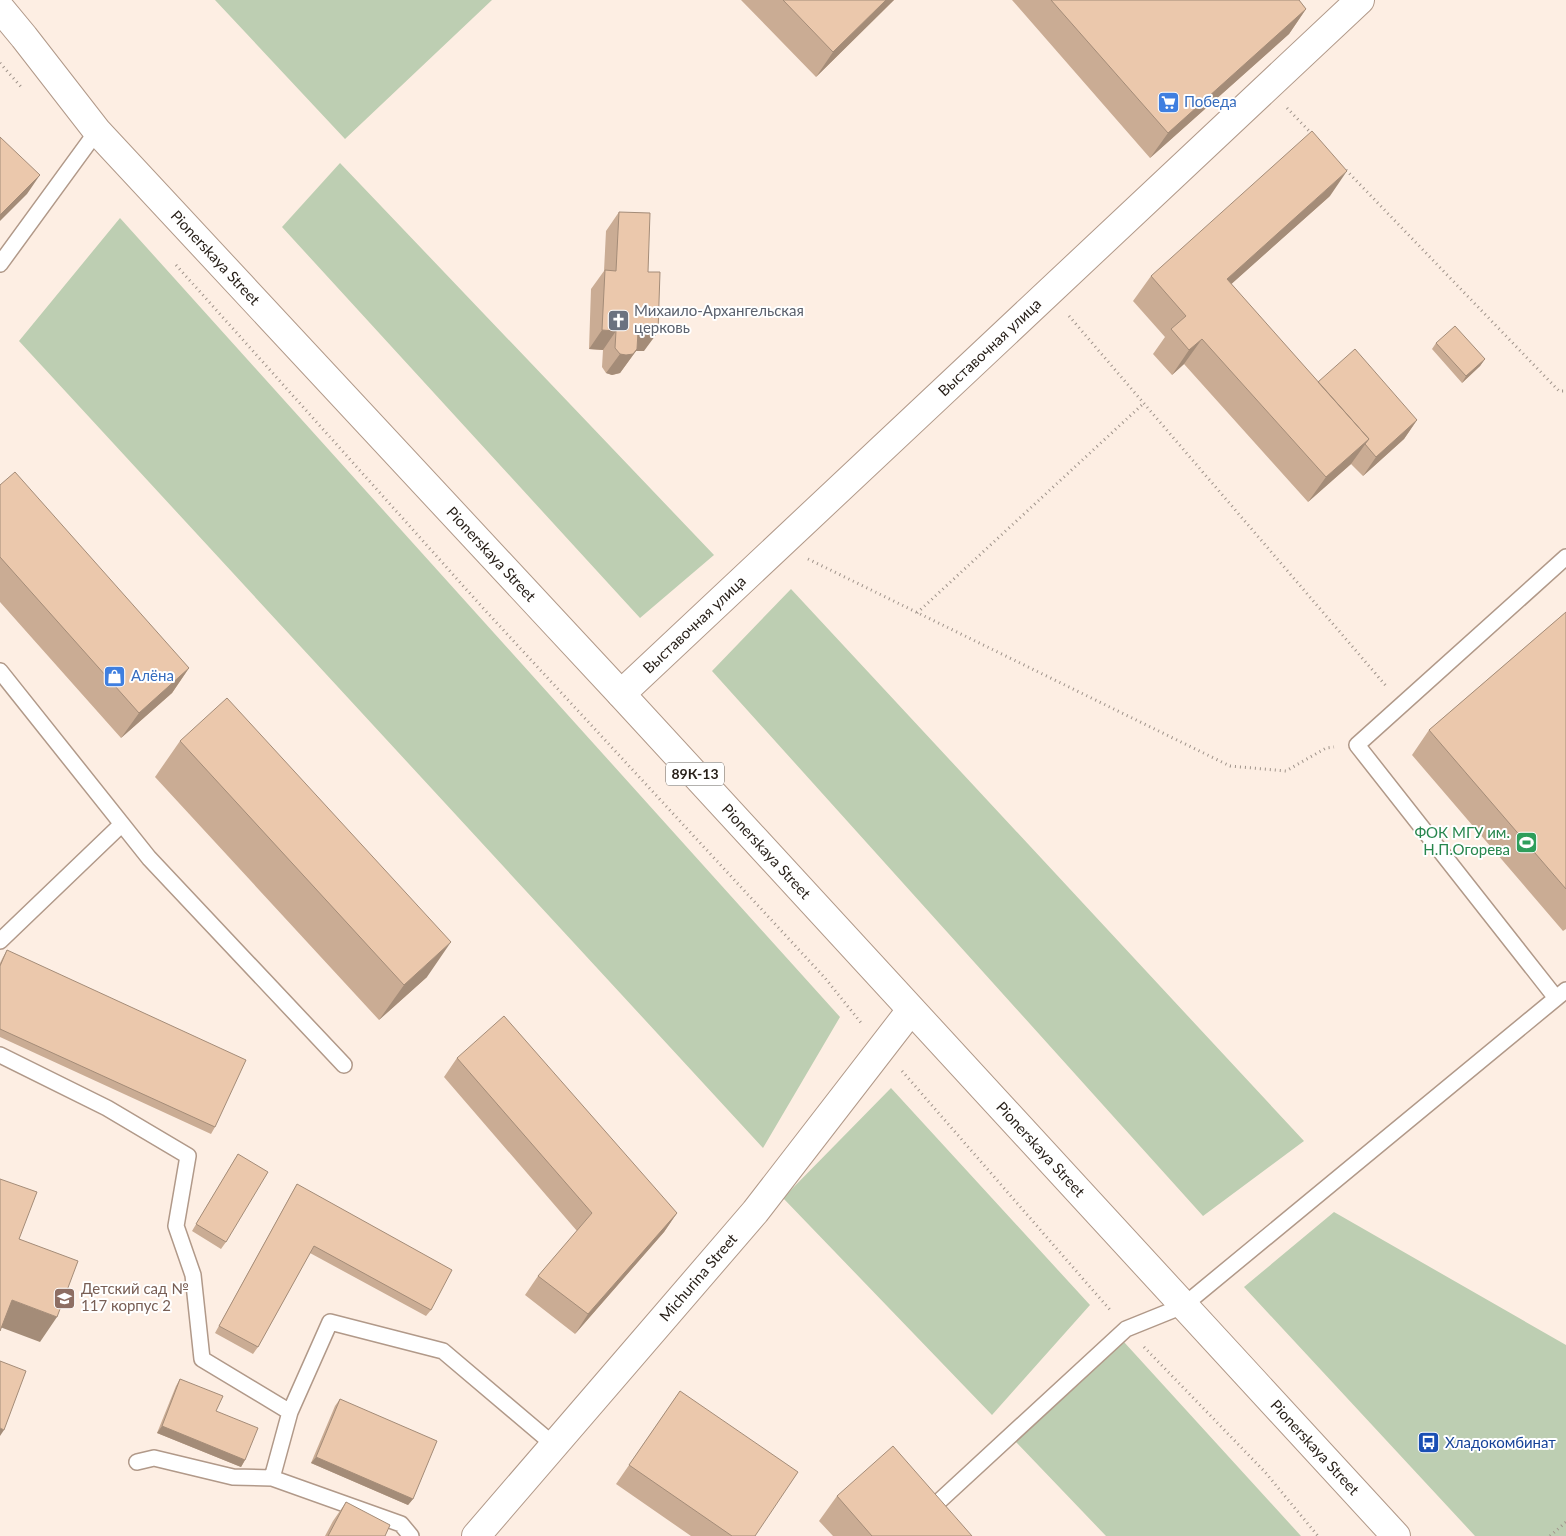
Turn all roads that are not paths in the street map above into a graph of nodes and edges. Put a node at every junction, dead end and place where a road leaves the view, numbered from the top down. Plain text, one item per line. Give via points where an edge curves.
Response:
1 (1360, 0) edge
2 (0, 8) edge
3 (97, 131) junction
4 (0, 264) edge
5 (1566, 557) edge
6 (0, 671) edge
7 (621, 694) junction
8 (122, 824) junction
9 (0, 941) edge
10 (1561, 994) edge
11 (911, 1010) junction
12 (0, 1055) edge
13 (344, 1065) dead end
14 (1183, 1306) junction
15 (290, 1412) junction
16 (554, 1445) junction
17 (137, 1462) dead end
18 (272, 1478) junction
19 (934, 1506) edge
20 (411, 1536) edge
21 (476, 1536) edge
22 (1396, 1536) edge

1 - 7 main road, Выставочная улица
2 - 3 main road, Pionerskaya Street / 89К-13
3 - 4 lane
3 - 7 main road, Pionerskaya Street / 89К-13
5 - 10 lane via 1357,745
6 - 8 lane
7 - 11 main road, Pionerskaya Street / 89К-13
8 - 9 lane
8 - 13 lane via 149,858
10 - 14 lane
11 - 14 main road, Pionerskaya Street / 89К-13
11 - 16 main road, Michurina Street via 754,1212
12 - 15 lane via 107,1108 188,1156 176,1226 193,1274 202,1359
14 - 19 lane via 1126,1329
14 - 22 main road, Pionerskaya Street / 89К-13
15 - 16 lane via 330,1322 443,1351
15 - 18 lane
16 - 21 main road, Michurina Street
17 - 18 lane via 154,1458 233,1477
18 - 20 lane via 402,1524

